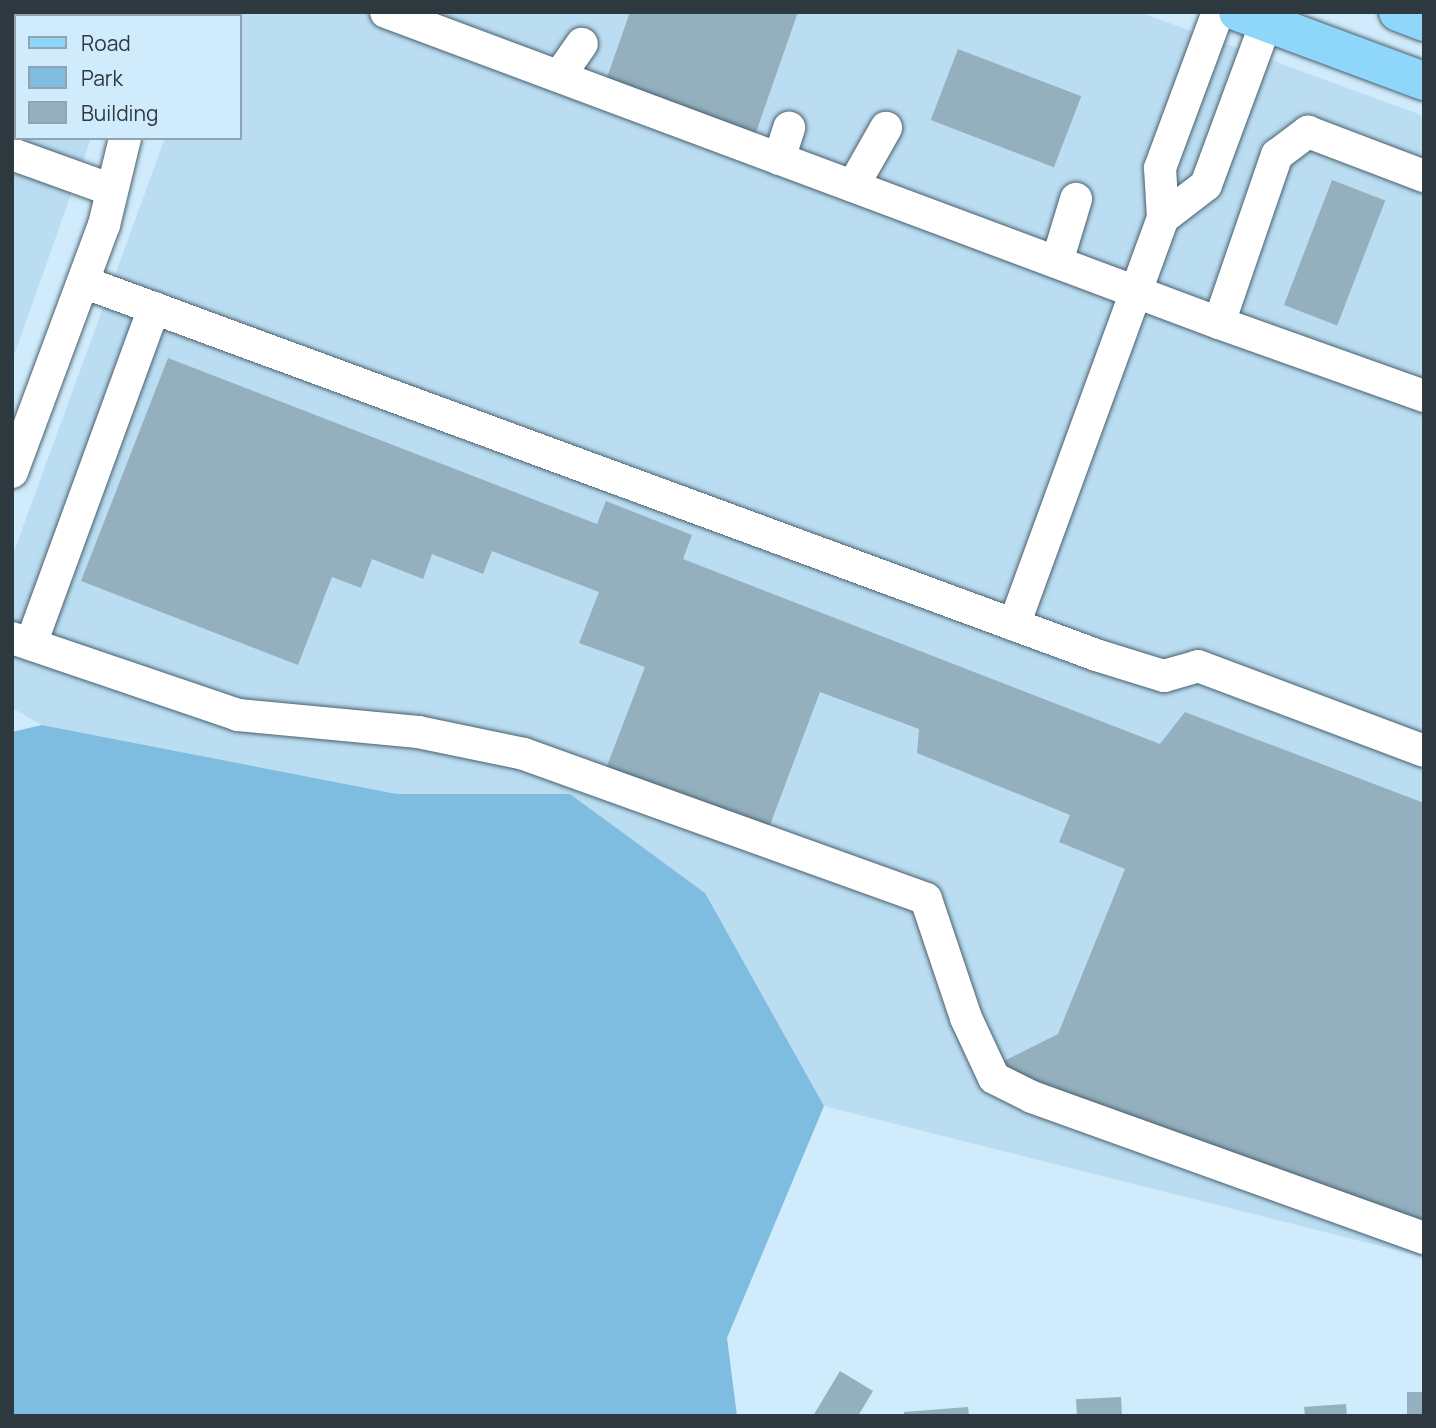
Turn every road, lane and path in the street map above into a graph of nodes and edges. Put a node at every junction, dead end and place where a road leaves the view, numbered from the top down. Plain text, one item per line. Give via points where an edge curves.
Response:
1 (386, 12) edge
2 (1217, 12) edge
3 (1398, 12) edge
4 (1256, 16) edge
5 (1424, 22) edge
6 (582, 44) dead end
7 (560, 75) junction
8 (1424, 81) edge
9 (789, 128) dead end
10 (886, 128) dead end
11 (124, 140) edge
12 (12, 154) edge
13 (779, 159) junction
14 (1424, 176) edge
15 (853, 186) junction
16 (112, 190) junction
17 (1076, 199) dead end
18 (1163, 218) junction
19 (1057, 262) junction
20 (83, 282) junction
21 (1136, 292) junction
22 (154, 308) junction
23 (1219, 323) junction
24 (1424, 397) edge
25 (12, 472) edge
26 (1014, 625) junction
27 (22, 641) edge
28 (1424, 751) edge
29 (1424, 1238) edge

1 - 7 lane
2 - 18 lane via 1160,168
3 - 5 main road
4 - 8 main road
4 - 18 lane via 1206,185
6 - 7 lane
7 - 13 lane
9 - 13 lane
10 - 15 lane
11 - 16 lane
12 - 16 lane
13 - 15 lane
14 - 23 lane via 1308,132 1277,155
15 - 19 lane
16 - 20 lane
17 - 19 lane
18 - 21 lane
19 - 21 lane
20 - 22 lane
20 - 25 lane
21 - 23 lane
21 - 26 lane
22 - 26 lane
22 - 27 lane
23 - 24 lane
26 - 28 lane via 1164,676 1198,666
27 - 29 lane via 238,715 418,732 524,754 926,900 966,1018 994,1078 1032,1097

